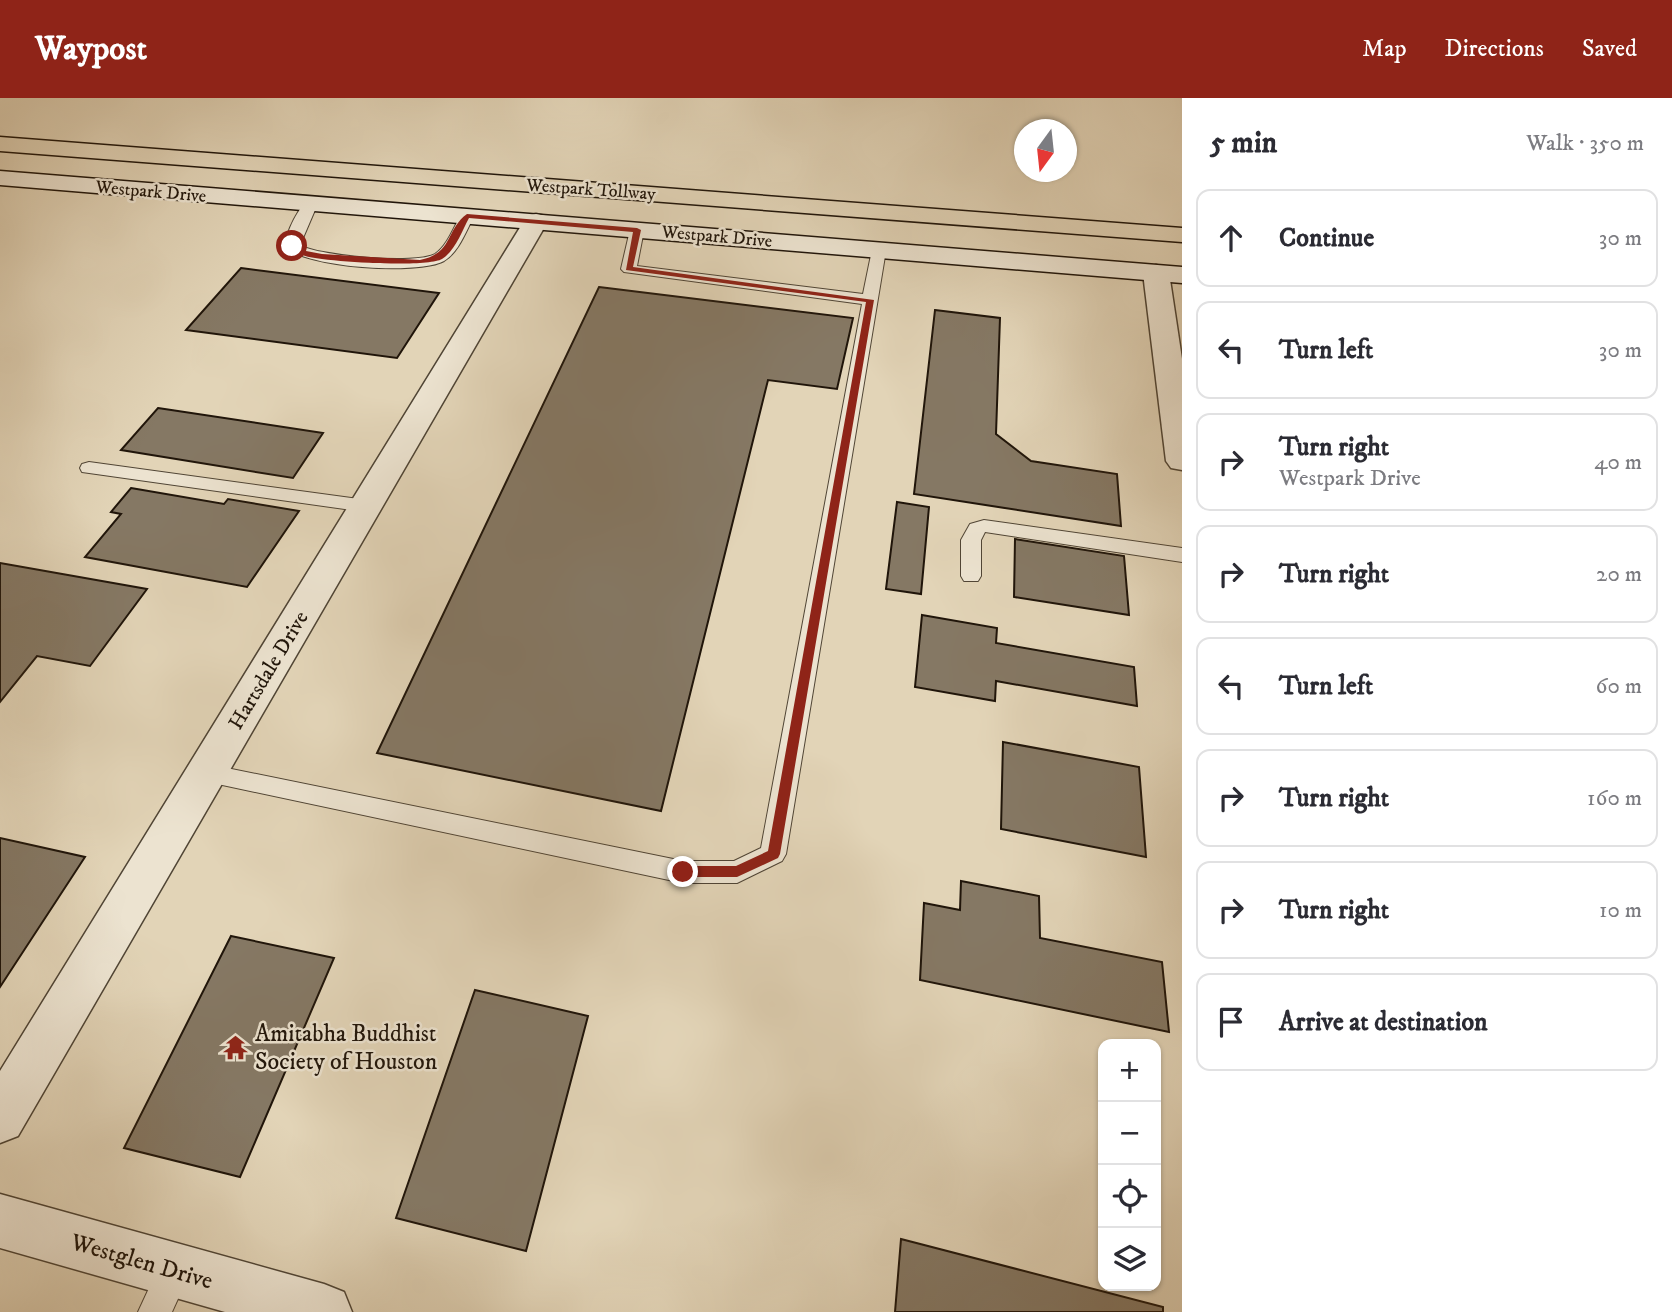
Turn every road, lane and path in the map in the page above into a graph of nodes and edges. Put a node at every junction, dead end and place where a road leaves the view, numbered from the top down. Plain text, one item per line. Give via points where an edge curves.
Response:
1 (0, 126) edge
2 (0, 144) edge
3 (0, 178) edge
4 (311, 204) junction
5 (1182, 215) edge
6 (467, 216) junction
7 (536, 221) junction
8 (637, 230) junction
9 (1182, 235) edge
10 (879, 250) junction
11 (1169, 274) edge
12 (870, 300) junction
13 (1180, 427) edge
14 (1182, 461) edge
15 (89, 468) dead end
16 (366, 506) junction
17 (1182, 555) edge
18 (971, 576) dead end
19 (207, 773) junction
20 (0, 1118) edge
21 (0, 1221) edge
22 (165, 1291) edge
23 (324, 1312) edge

1 - 5 highway, Westpark Tollway
2 - 9 highway, Westpark Tollway
3 - 4 street, Westpark Drive
4 - 6 street, Westpark Drive
4 - 6 lane via 292,246 304,253 335,257 411,262 437,259
6 - 7 street, Westpark Drive
7 - 8 street, Westpark Drive
7 - 16 street, Hartsdale Drive
8 - 10 street, Westpark Drive
8 - 12 lane via 629,269
10 - 11 street, Westpark Drive
10 - 12 lane
11 - 13 street
12 - 19 lane via 774,854 737,872 683,872
13 - 14 street
15 - 16 lane
16 - 19 street, Hartsdale Drive
17 - 18 lane via 984,526 976,528 971,540
19 - 20 street, Hartsdale Drive
21 - 22 street, Westglen Drive
22 - 23 street, Westglen Drive

